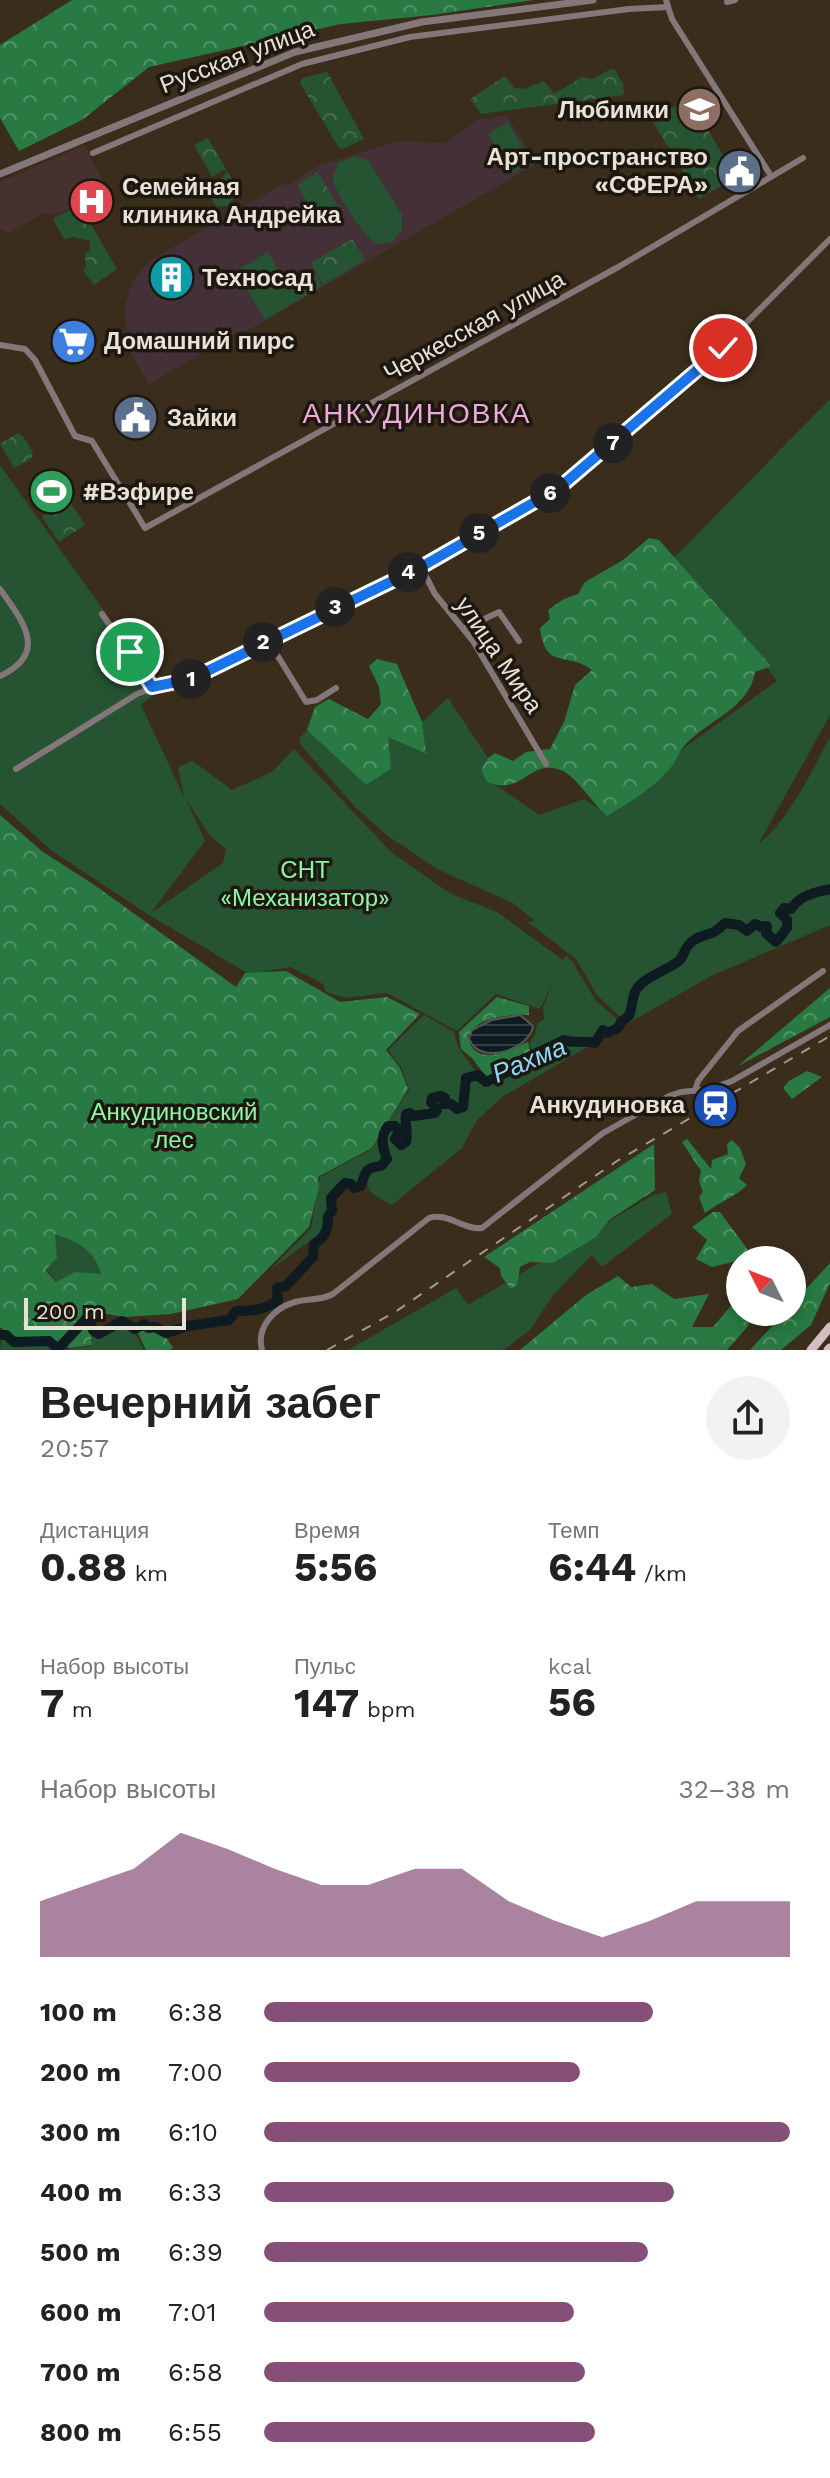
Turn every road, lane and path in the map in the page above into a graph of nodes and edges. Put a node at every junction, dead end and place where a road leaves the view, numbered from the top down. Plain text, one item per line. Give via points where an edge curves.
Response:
1 (593, 0) edge
2 (667, 3) edge
3 (93, 153) dead end
4 (803, 158) dead end
5 (0, 174) edge
6 (771, 176) junction
7 (830, 239) edge
8 (0, 345) edge
9 (421, 567) junction
10 (0, 589) edge
11 (102, 614) dead end
12 (463, 629) junction
13 (268, 640) junction
14 (519, 641) dead end
15 (0, 676) edge
16 (152, 687) junction
17 (336, 688) dead end
18 (546, 764) dead end
19 (16, 769) dead end
20 (823, 971) dead end
21 (830, 1025) edge
22 (695, 1091) junction
23 (830, 1327) edge
24 (262, 1350) edge
25 (811, 1350) edge

1 - 5 street, Русская улица via 422,22 295,52
2 - 3 street via 410,37 302,64
2 - 6 street
4 - 6 street, Черкесская улица
6 - 8 street, Черкесская улица via 620,266 145,528 92,441 75,436 35,360 25,349
7 - 9 street via 694,375 559,488
9 - 12 street, улица Мира
9 - 13 street
10 - 15 street via 28,636 24,656
11 - 16 street
12 - 14 street via 499,612
12 - 18 street, улица Мира
13 - 16 street via 191,679
13 - 17 street via 306,702
16 - 19 street
20 - 22 street via 738,1031
21 - 22 street via 732,1081
22 - 24 street via 669,1096 603,1133 482,1228 443,1216 429,1218 333,1294 282,1307 262,1328
23 - 25 main road

